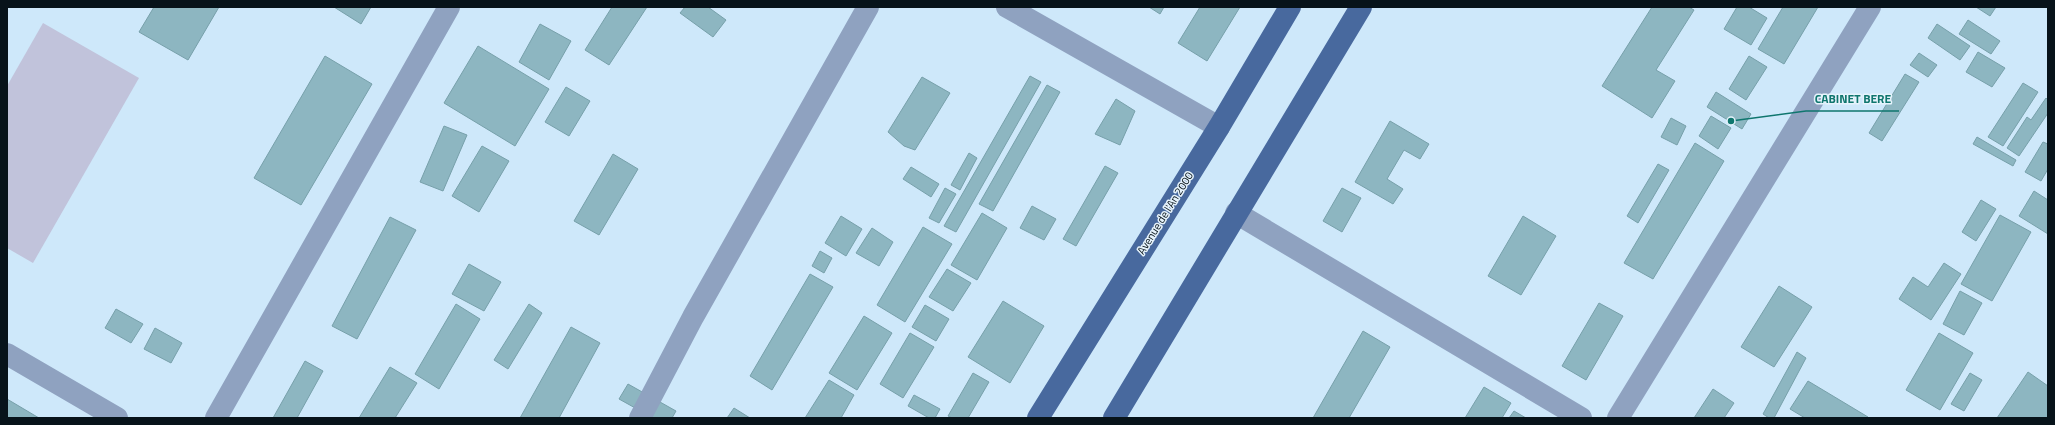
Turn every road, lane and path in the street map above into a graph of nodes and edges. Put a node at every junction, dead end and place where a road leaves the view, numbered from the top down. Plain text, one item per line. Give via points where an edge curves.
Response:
1 (449, 7) edge
2 (868, 7) edge
3 (1007, 7) edge
4 (1290, 7) edge
5 (1361, 7) edge
6 (1870, 7) edge
7 (1219, 127) junction
8 (1236, 213) junction
9 (7, 354) edge
10 (117, 418) edge
11 (216, 418) edge
12 (640, 418) edge
13 (1038, 418) edge
14 (1114, 418) edge
15 (1581, 418) edge
16 (1618, 418) edge

1 - 11 street
2 - 12 street via 693,317
3 - 7 street
4 - 7 main road, Avenue de l'An 2000
5 - 8 main road
6 - 16 street
7 - 13 main road, Avenue de l'An 2000
8 - 14 main road
8 - 15 street
9 - 10 street

